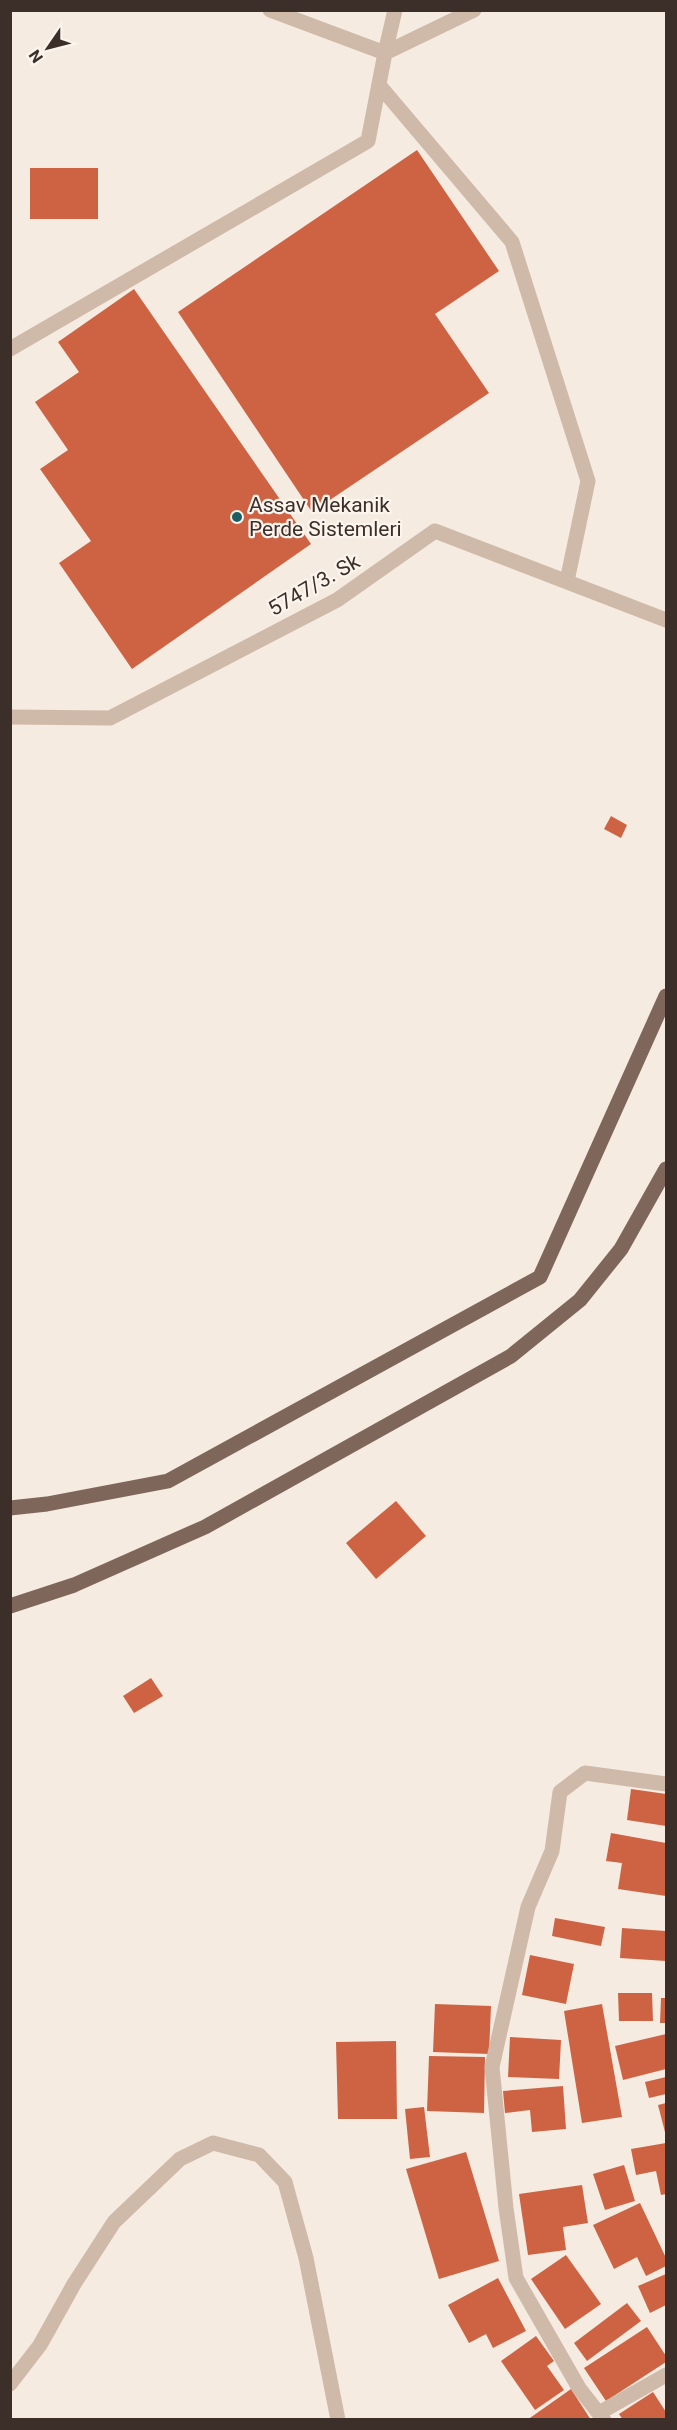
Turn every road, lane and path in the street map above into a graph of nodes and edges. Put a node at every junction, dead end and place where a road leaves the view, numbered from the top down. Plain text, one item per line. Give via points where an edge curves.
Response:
1 (270, 10) edge
2 (396, 10) edge
3 (474, 10) edge
4 (385, 53) junction
5 (379, 85) junction
6 (10, 350) edge
7 (567, 581) junction
8 (666, 620) edge
9 (10, 717) edge
10 (666, 996) edge
11 (666, 1169) edge
12 (10, 1508) edge
13 (10, 1606) edge
14 (666, 1784) edge
15 (666, 2376) edge
16 (10, 2384) edge
17 (602, 2416) edge
18 (338, 2420) edge

1 - 4 street
2 - 4 street
3 - 4 street
4 - 5 street
5 - 6 street via 368,141
5 - 7 street via 512,242 588,481
7 - 8 street, 5747/3. Sk
7 - 9 street, 5747/3. Sk via 435,531 337,600 110,718
10 - 12 main road via 540,1277 168,1481
11 - 13 main road via 621,1249 580,1300 511,1356 205,1527 74,1585
14 - 17 street via 585,1773 560,1792 552,1851 528,1907 492,2067 516,2278 579,2388
15 - 17 street
16 - 18 street via 40,2345 114,2222 180,2159 213,2143 259,2155 285,2182 306,2258

